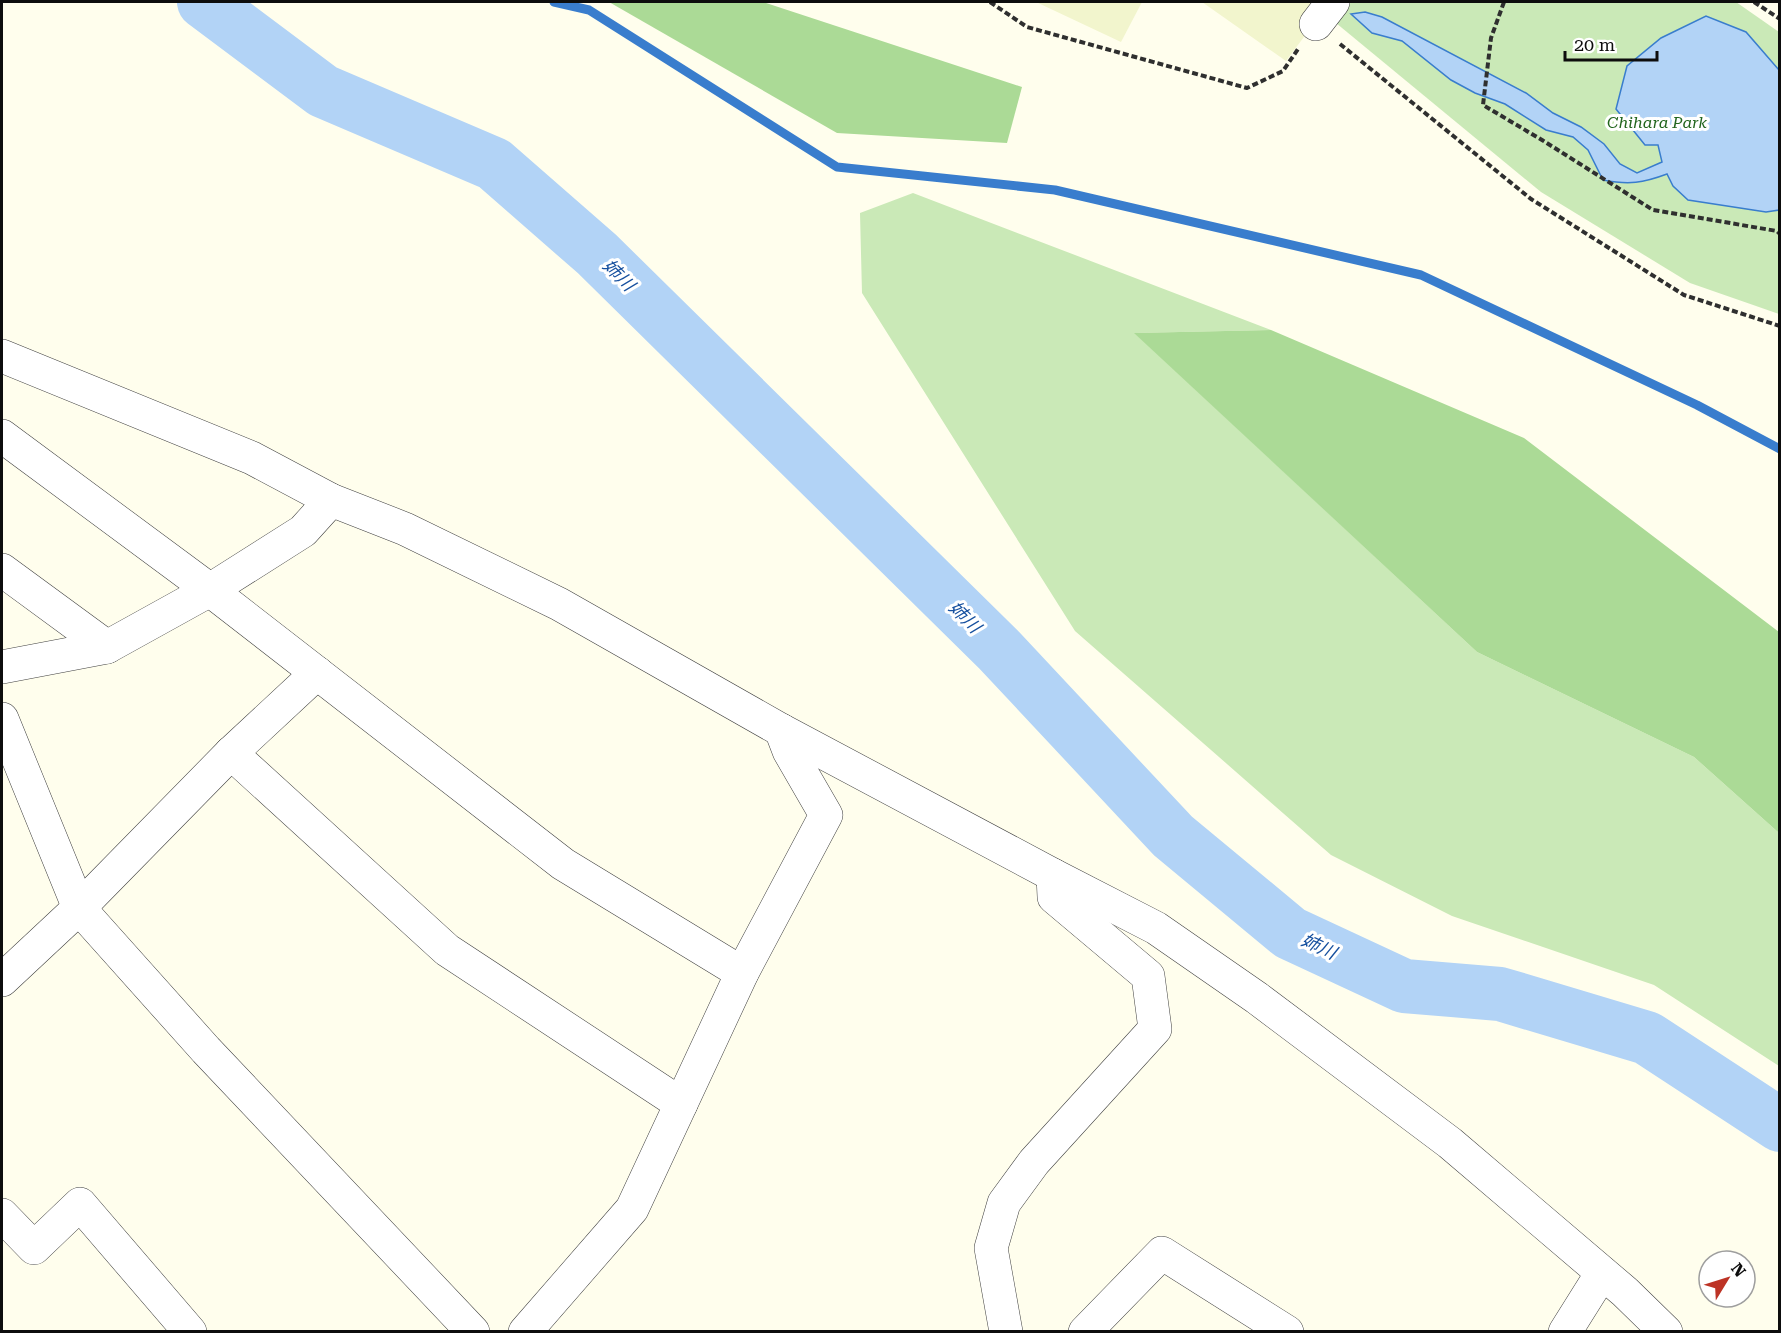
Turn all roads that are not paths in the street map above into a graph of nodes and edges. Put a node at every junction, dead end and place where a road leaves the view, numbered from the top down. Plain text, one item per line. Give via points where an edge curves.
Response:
1 (2, 356) edge
2 (2, 436) edge
3 (331, 500) junction
4 (2, 570) edge
5 (210, 590) junction
6 (107, 647) junction
7 (2, 668) edge
8 (317, 673) junction
9 (2, 719) edge
10 (782, 730) junction
11 (231, 753) junction
12 (1053, 875) junction
13 (79, 908) junction
14 (742, 973) junction
15 (2, 980) edge
16 (681, 1104) junction
17 (2, 1215) edge
18 (1602, 1272) junction
19 (1094, 1329) edge
20 (190, 1332) edge
21 (473, 1332) edge
22 (525, 1332) edge
23 (1006, 1332) edge
24 (1287, 1332) edge
25 (1565, 1332) edge
26 (1666, 1332) edge

1 - 3 street via 252,458
2 - 5 street
3 - 5 street via 303,531
3 - 10 street via 405,529 559,604
4 - 6 street
5 - 6 street
5 - 8 street
6 - 7 street
8 - 11 street
8 - 14 street via 563,864
9 - 13 street
10 - 12 street
10 - 14 street via 789,751 826,815
11 - 13 street
11 - 16 street via 447,950
12 - 18 street via 1156,928 1257,998 1450,1143
12 - 23 street via 1054,897 1148,976 1155,1029 1034,1162 1004,1203 991,1248
13 - 15 street
13 - 21 street via 206,1050
14 - 16 street
16 - 22 street via 632,1209
17 - 20 street via 34,1248 80,1204
18 - 25 street
18 - 26 street
19 - 24 street via 1162,1253

